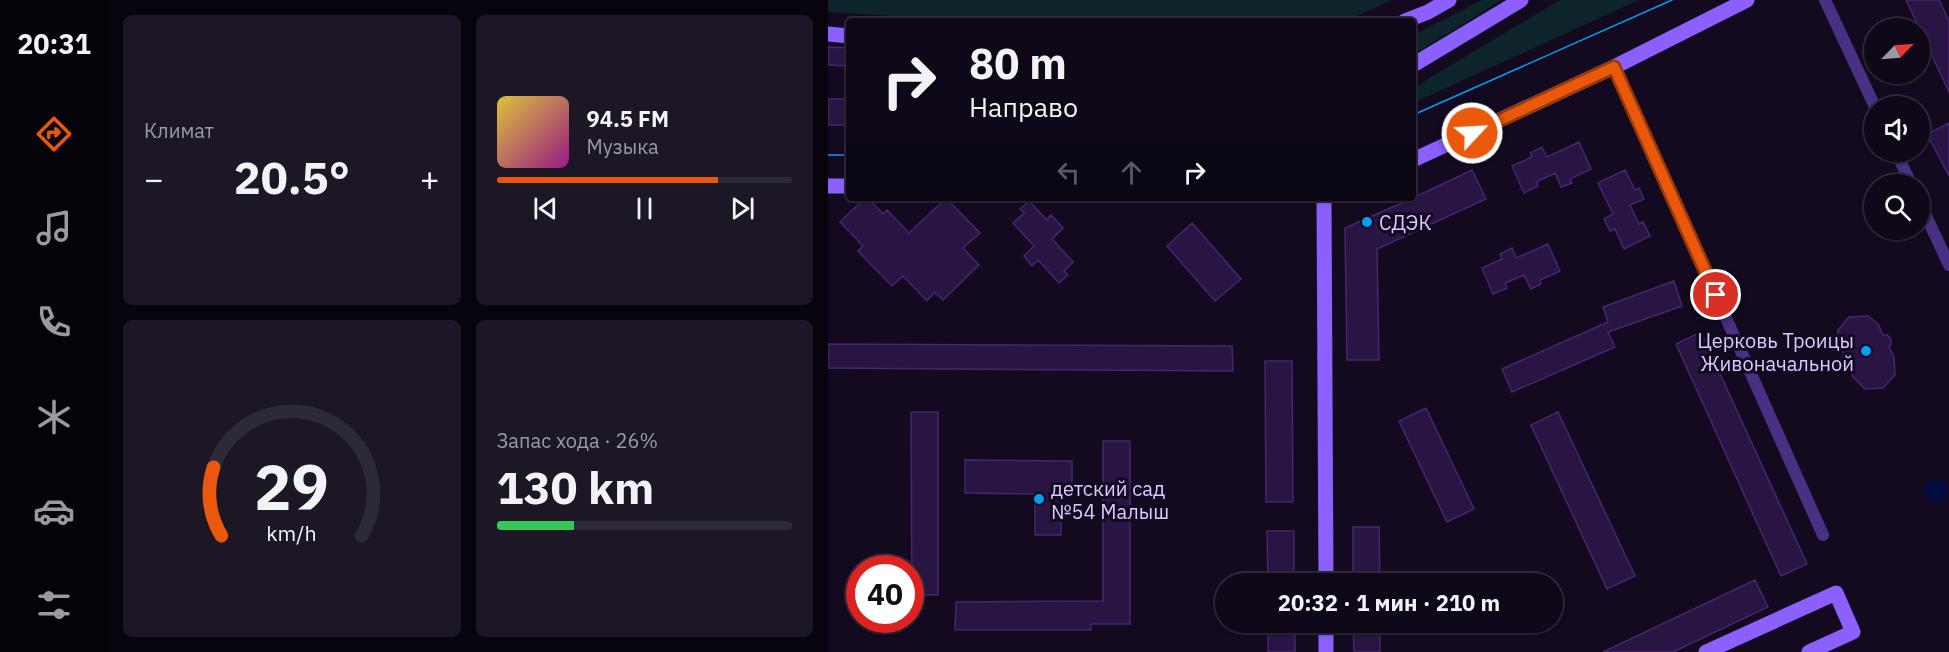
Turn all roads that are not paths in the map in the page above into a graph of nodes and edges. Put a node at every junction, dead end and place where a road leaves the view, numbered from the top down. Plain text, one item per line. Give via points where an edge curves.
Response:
1 (1449, 0) edge
2 (1521, 0) edge
3 (1747, 0) edge
4 (1825, 0) edge
5 (1413, 18) edge
6 (828, 33) edge
7 (846, 36) edge
8 (1416, 63) edge
9 (1614, 67) junction
10 (1870, 96) edge
11 (1416, 159) edge
12 (828, 186) edge
13 (846, 186) edge
14 (1324, 201) edge
15 (1930, 224) edge
16 (1949, 265) edge
17 (1823, 535) dead end
18 (1326, 573) edge
19 (1326, 633) edge
20 (1326, 652) edge
21 (1706, 652) edge
22 (1809, 652) edge

1 - 5 street
2 - 8 street
3 - 9 street
4 - 10 street
6 - 7 street
9 - 11 street
9 - 17 street
12 - 13 street
14 - 18 street
15 - 16 street
19 - 20 street
21 - 22 street via 1836,593 1853,632

